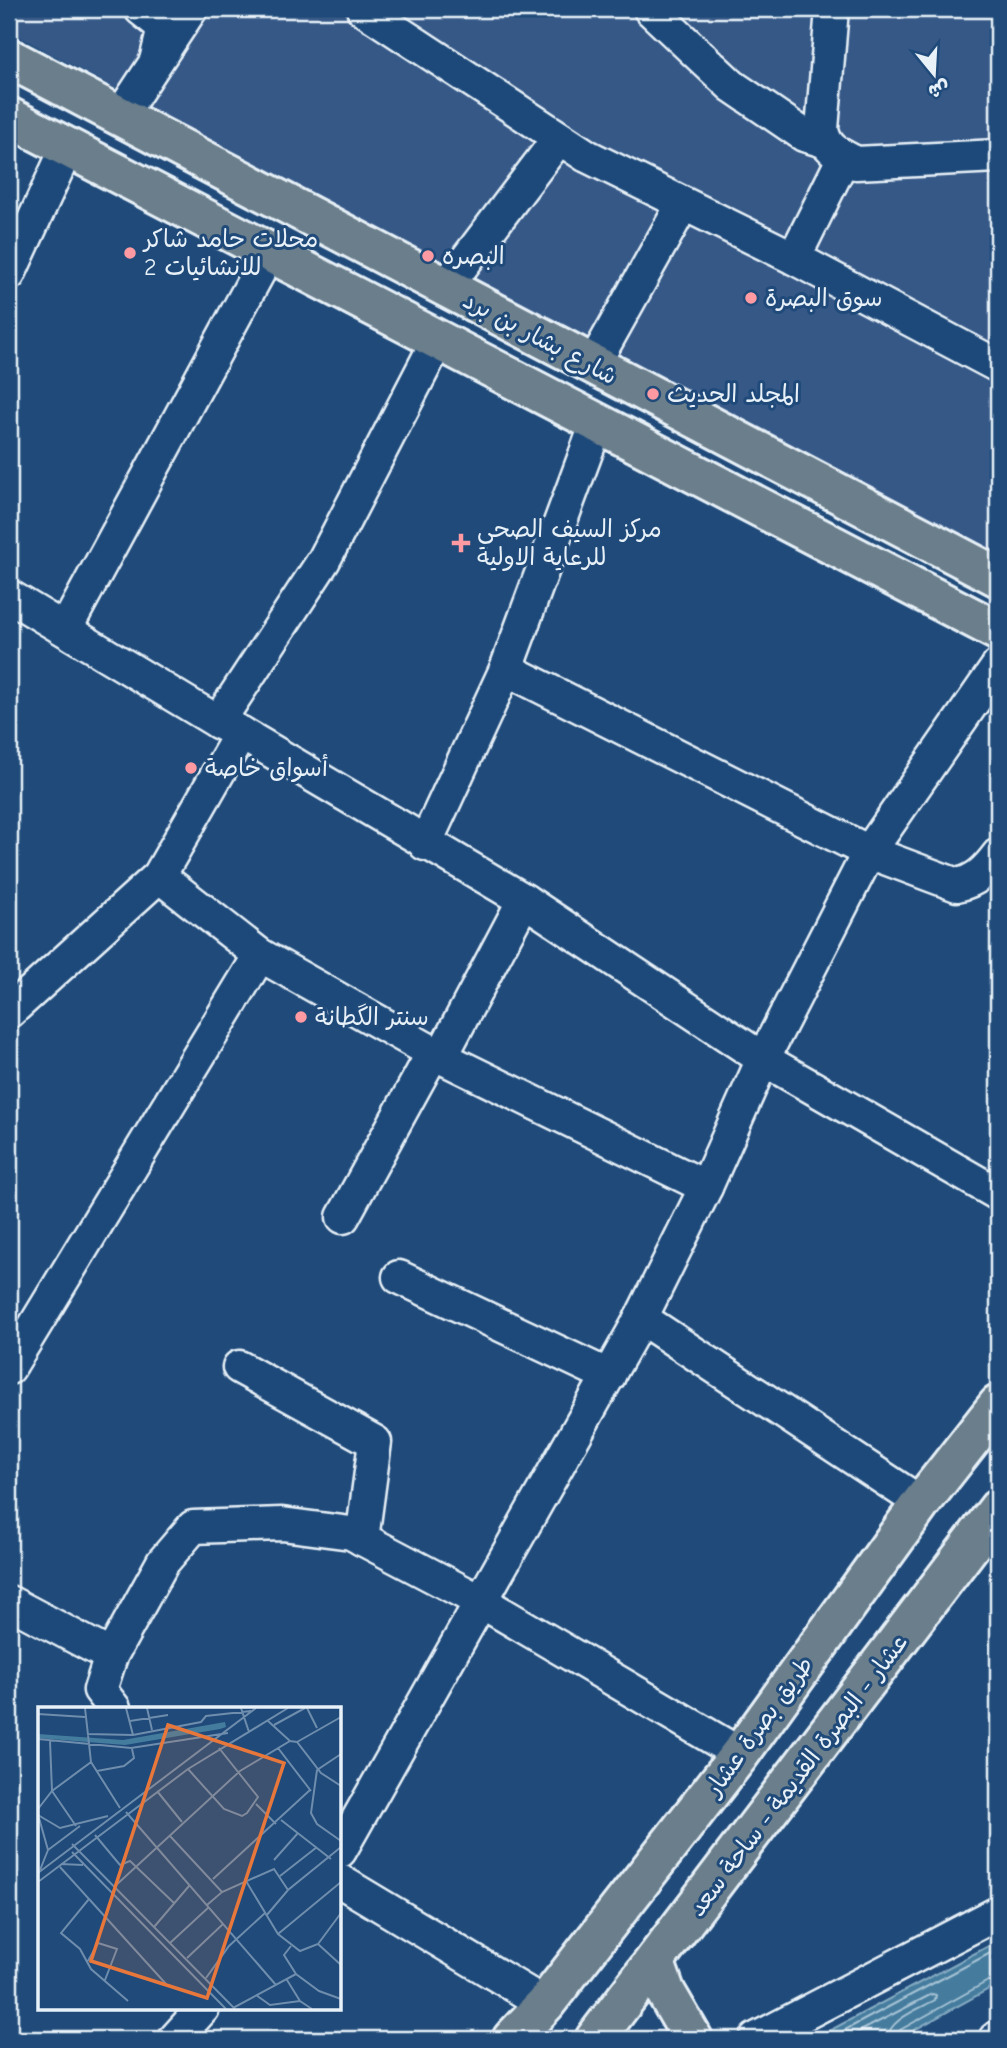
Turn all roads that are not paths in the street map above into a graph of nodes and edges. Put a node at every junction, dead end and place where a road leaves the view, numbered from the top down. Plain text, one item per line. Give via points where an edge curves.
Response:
1 (141, 9) edge
2 (191, 9) edge
3 (363, 9) edge
4 (650, 9) edge
5 (832, 9) edge
6 (9, 58) edge
7 (155, 62) junction
8 (121, 115) junction
9 (9, 117) edge
10 (559, 138) junction
11 (67, 148) junction
12 (834, 149) junction
13 (998, 156) edge
14 (683, 204) junction
15 (269, 253) junction
16 (794, 258) junction
17 (9, 274) edge
18 (445, 288) junction
19 (438, 340) junction
20 (996, 360) edge
21 (593, 365) junction
22 (597, 423) junction
23 (998, 577) edge
24 (9, 596) edge
25 (65, 628) junction
26 (998, 631) edge
27 (998, 666) edge
28 (506, 669) junction
29 (229, 728) junction
30 (425, 844) junction
31 (869, 852) junction
32 (998, 856) edge
33 (159, 876) junction
34 (524, 900) junction
35 (260, 955) junction
36 (9, 1012) edge
37 (437, 1055) junction
38 (762, 1059) junction
39 (706, 1187) junction
40 (998, 1194) edge
41 (344, 1217) dead end
42 (399, 1277) dead end
43 (641, 1318) junction
44 (239, 1367) dead end
45 (9, 1368) edge
46 (609, 1376) junction
47 (998, 1405) edge
48 (921, 1503) junction
49 (998, 1509) edge
50 (362, 1538) junction
51 (9, 1602) edge
52 (482, 1602) junction
53 (111, 1656) junction
54 (113, 1707) edge
55 (740, 1754) junction
56 (341, 1849) edge
57 (341, 1882) edge
58 (998, 1913) edge
59 (655, 1963) junction
60 (545, 2004) junction
61 (201, 2010) edge
62 (175, 2039) edge
63 (512, 2039) edge
64 (595, 2039) edge
65 (693, 2039) edge
66 (756, 2039) edge

1 - 7 street via 160,25
2 - 7 street
3 - 10 street
4 - 12 street via 732,86 804,135
5 - 12 street via 822,129
6 - 8 main road, شارع بشار بن برد
7 - 8 street
8 - 18 main road, شارع بشار بن برد
9 - 11 main road, شارع بشار بن برد
10 - 14 street
10 - 18 street
11 - 15 main road, شارع بشار بن برد
11 - 17 street
12 - 13 street via 856,163
12 - 16 street
14 - 16 street
14 - 21 street
15 - 19 main road, شارع بشار بن برد
15 - 25 street
16 - 20 street
18 - 21 main road, شارع بشار بن برد
19 - 22 main road, شارع بشار بن برد
19 - 29 street via 324,560
21 - 23 main road, شارع بشار بن برد
22 - 26 main road, شارع بشار بن برد
22 - 28 street
24 - 25 street
25 - 29 street
27 - 31 street
28 - 30 street
28 - 31 street
29 - 30 street
29 - 33 street
30 - 34 street
31 - 32 street via 957,886 971,882
31 - 38 street
33 - 35 street
33 - 36 street
34 - 37 street
34 - 38 street
35 - 37 street
35 - 45 street
37 - 39 street
37 - 41 street
38 - 39 street
38 - 40 street
39 - 43 street
42 - 46 street
43 - 46 street
43 - 48 street
44 - 50 street via 374,1442
46 - 52 street
47 - 48 main road, طريق بصرة عشار
48 - 55 main road, طريق بصرة عشار
49 - 59 main road, عشار - البصرة القديمة - ساحة سعد
50 - 52 street
50 - 53 street via 282,1524 193,1527 163,1562
51 - 53 street
52 - 55 street
52 - 56 street
53 - 54 street via 100,1689
55 - 60 main road, طريق بصرة عشار
57 - 60 street
58 - 66 street
59 - 64 main road, عشار - البصرة القديمة - ساحة سعد
59 - 65 main road via 665,1992
60 - 63 main road, طريق بصرة عشار
61 - 62 street

